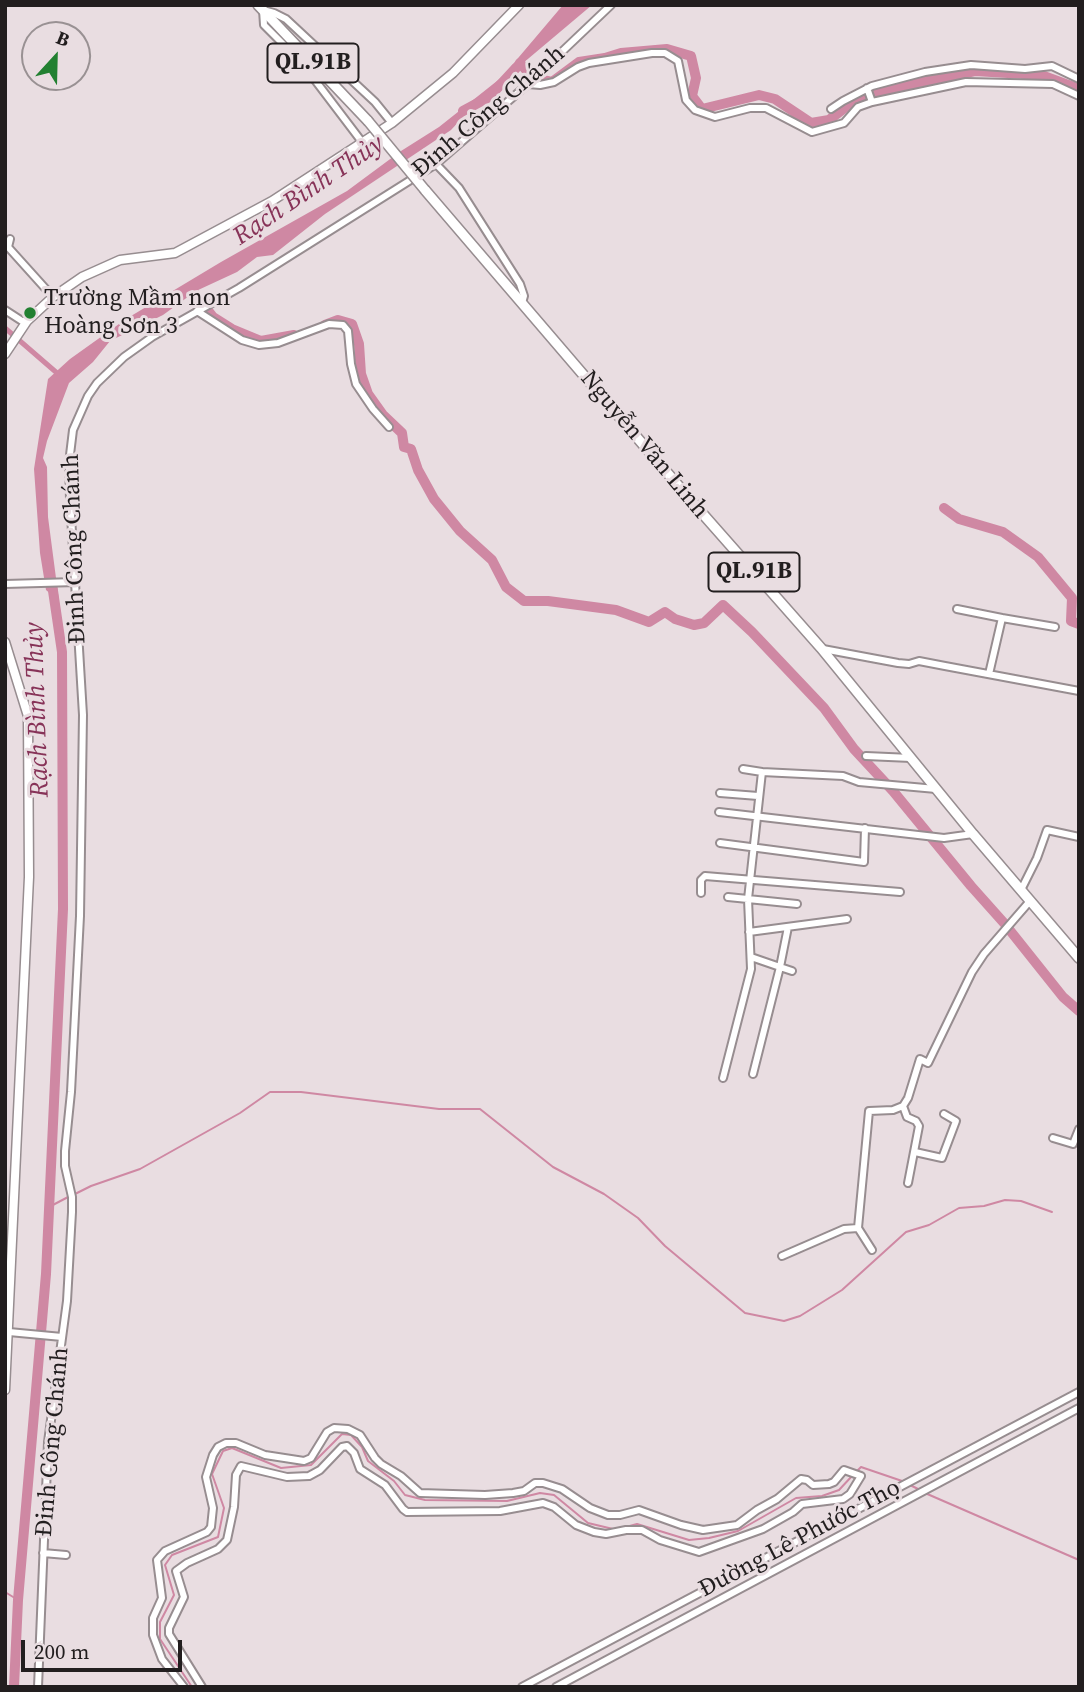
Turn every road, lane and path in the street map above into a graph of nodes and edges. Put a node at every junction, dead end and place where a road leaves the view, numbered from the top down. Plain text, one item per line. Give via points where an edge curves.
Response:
1 (519, 5) edge
2 (611, 5) edge
3 (261, 8) edge
4 (532, 79) junction
5 (1079, 79) edge
6 (867, 89) junction
7 (1079, 96) edge
8 (871, 101) junction
9 (831, 109) dead end
10 (392, 123) junction
11 (362, 142) junction
12 (436, 164) junction
13 (10, 239) dead end
14 (54, 297) junction
15 (522, 303) junction
16 (5, 310) edge
17 (198, 311) junction
18 (25, 323) junction
19 (7, 347) edge
20 (389, 427) dead end
21 (76, 582) junction
22 (5, 584) edge
23 (957, 610) dead end
24 (1002, 618) junction
25 (1055, 627) dead end
26 (5, 642) edge
27 (821, 648) junction
28 (989, 674) junction
29 (1079, 691) edge
30 (866, 756) dead end
31 (911, 758) junction
32 (743, 769) dead end
33 (762, 772) junction
34 (937, 789) junction
35 (720, 793) dead end
36 (758, 796) junction
37 (719, 812) dead end
38 (756, 815) junction
39 (865, 828) junction
40 (973, 834) junction
41 (1079, 837) edge
42 (720, 844) dead end
43 (753, 848) junction
44 (750, 879) junction
45 (1021, 890) junction
46 (900, 892) dead end
47 (701, 893) dead end
48 (728, 897) dead end
49 (748, 899) junction
50 (1030, 901) junction
51 (797, 904) dead end
52 (847, 919) dead end
53 (788, 927) junction
54 (748, 932) junction
55 (751, 957) junction
56 (1079, 958) edge
57 (780, 967) junction
58 (792, 971) dead end
59 (753, 1074) dead end
60 (723, 1078) dead end
61 (903, 1106) junction
62 (944, 1114) dead end
63 (1079, 1129) edge
64 (1053, 1138) dead end
65 (915, 1152) junction
66 (908, 1184) dead end
67 (858, 1228) junction
68 (872, 1250) dead end
69 (782, 1256) dead end
70 (8, 1267) edge
71 (9, 1332) junction
72 (62, 1338) junction
73 (5, 1386) edge
74 (1079, 1392) edge
75 (1079, 1408) edge
76 (837, 1521) junction
77 (844, 1534) junction
78 (43, 1553) junction
79 (66, 1555) dead end
80 (38, 1687) edge
81 (184, 1687) edge
82 (202, 1687) edge
83 (522, 1687) edge
84 (556, 1687) edge

1 - 10 main road via 453,73
2 - 4 street, Đinh Công Chánh
3 - 10 street via 286,19
3 - 11 street via 264,25 302,63
3 - 15 highway, Nguyễn Văn Linh / QL.91B, bridge via 368,121
4 - 8 street via 544,85 589,63 659,52 678,61 688,105 708,116 766,108 812,132 844,123 858,107
4 - 12 street, Đinh Công Chánh
5 - 6 street via 1052,66 971,65 925,72
6 - 8 street
6 - 9 street
7 - 8 street via 1054,83 978,81
10 - 11 main road
11 - 14 main road via 272,201 175,253 120,260 82,277
12 - 15 street via 459,188 520,284
12 - 17 street, Đinh Công Chánh
13 - 14 street via 9,247
14 - 18 main road
15 - 27 highway, Nguyễn Văn Linh / QL.91B
16 - 18 street
17 - 20 street via 242,340 259,345 278,343 329,324 343,325 348,331 356,384
17 - 21 street, Đinh Công Chánh via 124,357 88,396 73,430 69,463
18 - 19 main road
21 - 22 street
21 - 72 street, Đinh Công Chánh via 83,715 80,916 65,1151 72,1195
23 - 24 street
24 - 25 street
24 - 28 street
26 - 70 main road via 28,716 29,837
27 - 28 street
27 - 31 highway, Nguyễn Văn Linh / QL.91B
28 - 29 street
30 - 31 street
31 - 34 highway, Nguyễn Văn Linh / QL.91B
32 - 33 street
33 - 34 street via 843,776 859,782
33 - 36 street
34 - 40 highway, Nguyễn Văn Linh / QL.91B
35 - 36 street
36 - 38 street
37 - 38 street
38 - 39 street
38 - 43 street
39 - 40 street via 944,838
39 - 43 street via 864,862
40 - 45 highway, Nguyễn Văn Linh / QL.91B
41 - 45 street via 1047,830
42 - 43 street
43 - 44 street
44 - 46 street
44 - 47 street via 703,876
44 - 49 street
45 - 50 highway, Nguyễn Văn Linh / QL.91B
48 - 49 street
49 - 51 street
49 - 54 street
50 - 56 highway, Nguyễn Văn Linh / QL.91B
50 - 61 street via 972,972 928,1063 920,1059
52 - 53 street
53 - 54 street
53 - 57 street
54 - 55 street
55 - 57 street
55 - 60 street
57 - 58 street
57 - 59 street
61 - 65 street via 919,1126
61 - 67 street via 867,1115
62 - 65 street via 957,1121 942,1158
63 - 64 street via 1073,1144
65 - 66 street
67 - 68 street
67 - 69 street via 844,1229
70 - 71 main road
71 - 72 street
71 - 73 main road
72 - 78 street, Đinh Công Chánh via 48,1442
74 - 76 street, Đường Lê Phước Thọ
75 - 77 street, Đường Lê Phước Thọ
76 - 77 street
76 - 83 street, Đường Lê Phước Thọ
77 - 84 street, Đường Lê Phước Thọ
78 - 79 street
78 - 80 street, Đinh Công Chánh
81 - 82 street via 159,1654 153,1635 153,1618 162,1598 158,1557 211,1527 213,1508 206,1477 213,1455 226,1443 304,1461 311,1458 327,1432 348,1429 360,1435 381,1464 420,1493 513,1493 543,1483 608,1515 639,1510 703,1530 737,1525 801,1479 824,1485 834,1482 844,1470 861,1476 843,1499 802,1504 763,1529 699,1552 642,1530 594,1532 543,1503 500,1511 407,1512 385,1485 360,1469 347,1446 309,1476 241,1466 227,1541 176,1571 184,1597 169,1634

